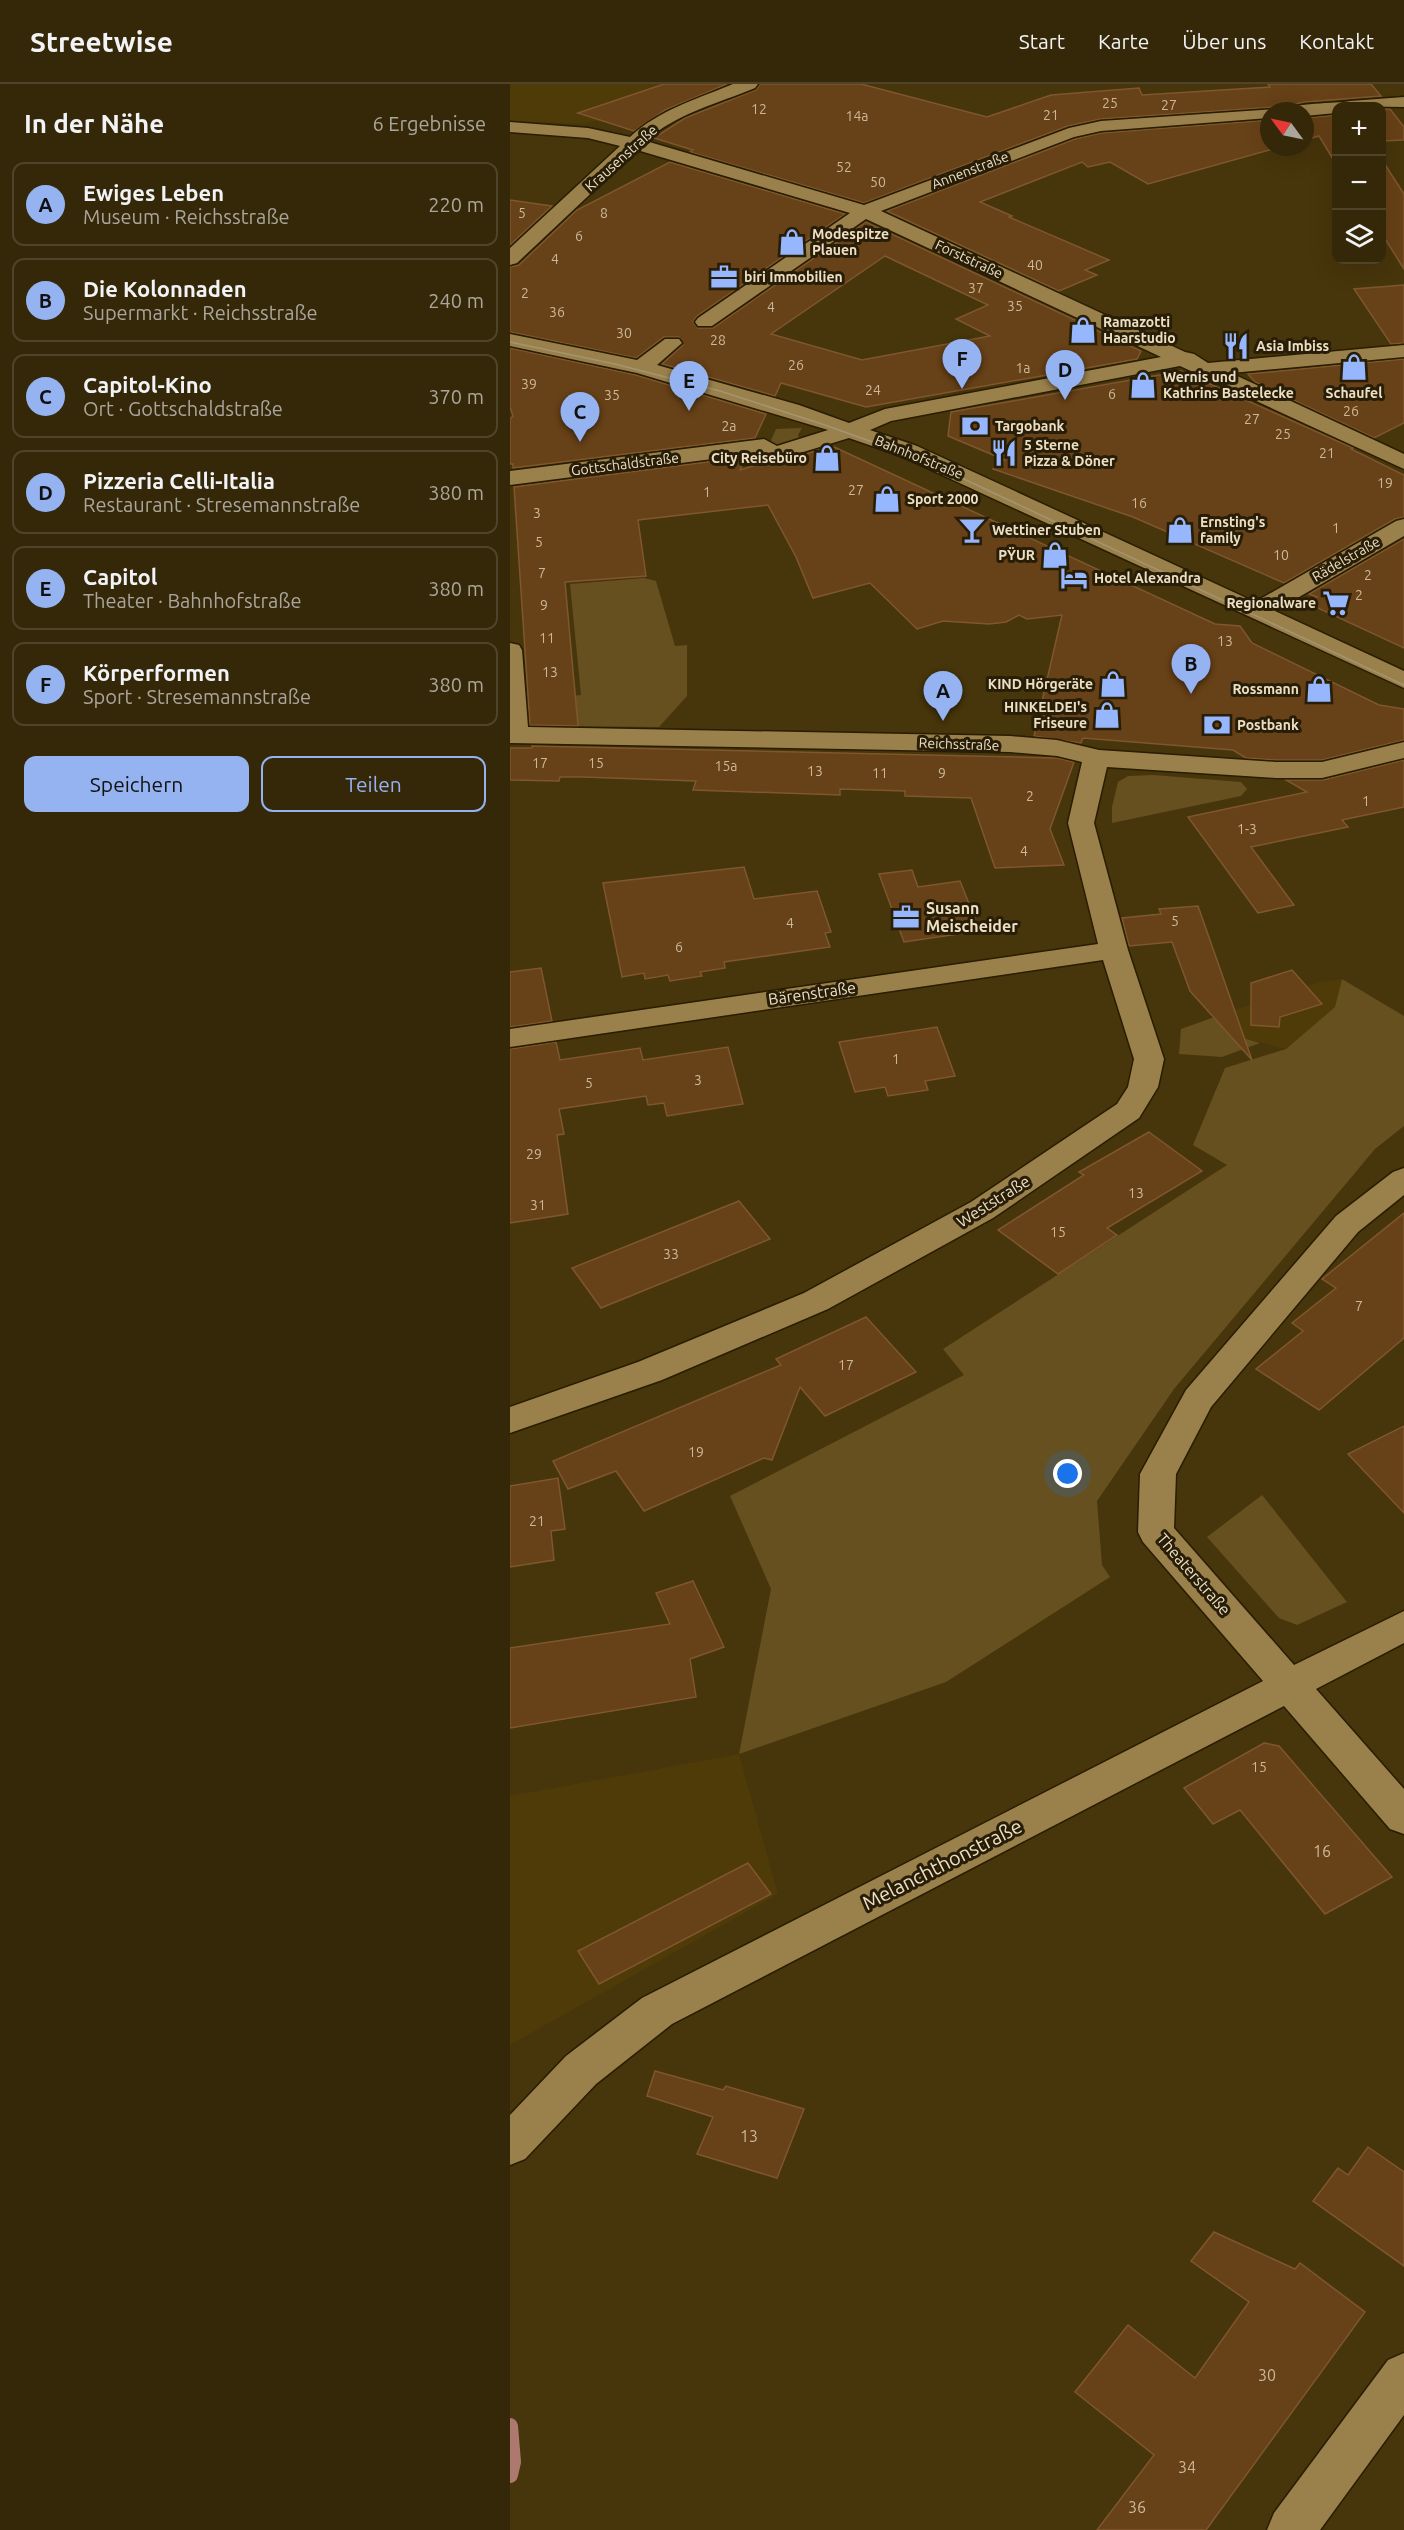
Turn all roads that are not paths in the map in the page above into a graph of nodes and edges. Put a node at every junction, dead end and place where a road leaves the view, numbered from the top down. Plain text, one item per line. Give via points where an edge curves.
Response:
1 (749, 84) edge
2 (1394, 84) edge
3 (1404, 100) edge
4 (1386, 102) edge
5 (1332, 108) edge
6 (1314, 110) edge
7 (1260, 114) edge
8 (510, 127) edge
9 (635, 144) junction
10 (865, 211) junction
11 (510, 259) edge
12 (705, 322) dead end
13 (510, 340) edge
14 (672, 344) dead end
15 (1404, 351) edge
16 (1187, 358) junction
17 (641, 367) junction
18 (1207, 369) junction
19 (850, 430) junction
20 (1404, 462) edge
21 (510, 478) edge
22 (1404, 526) edge
23 (1257, 611) junction
24 (510, 650) edge
25 (1404, 680) edge
26 (513, 735) edge
27 (1404, 750) edge
28 (1096, 758) junction
29 (1114, 950) junction
30 (510, 1038) edge
31 (1404, 1179) edge
32 (510, 1420) edge
33 (1404, 1626) edge
34 (1290, 1684) junction
35 (1404, 1817) edge
36 (510, 2145) edge
37 (1404, 2376) edge
38 (1291, 2530) edge

1 - 9 street, Krausenstraße via 677,113 650,129
2 - 3 street
3 - 4 street
5 - 6 street
7 - 10 street, Annenstraße via 1069,132
8 - 9 street, Forststraße via 588,133
9 - 10 street, Forststraße
9 - 11 street, Krausenstraße
10 - 12 street, Annenstraße
10 - 16 street, Forststraße
13 - 17 street, Bahnhofstraße
14 - 17 street
15 - 18 street
16 - 18 street, Forststraße
16 - 19 street via 885,416
17 - 19 street, Bahnhofstraße
18 - 20 street, Forststraße
19 - 21 street, Gottschaldstraße via 774,454 764,446
19 - 23 street, Bahnhofstraße via 929,458
22 - 23 street, Rädelstraße
23 - 25 street, Bahnhofstraße
24 - 26 street
26 - 28 street, Reichsstraße via 1006,745 1077,750
27 - 28 street, Reichsstraße via 1347,766 1310,770
28 - 29 street, Weststraße via 1082,823
29 - 30 street, Bärenstraße
29 - 32 street, Weststraße via 1149,1059 1143,1087 1128,1111 982,1210 816,1301 650,1371
31 - 34 street, Theaterstraße via 1347,1224 1198,1399 1158,1474 1156,1532
33 - 34 street, Melanchthonstraße
34 - 35 street, Theaterstraße
34 - 36 street, Melanchthonstraße via 657,2011 581,2070
37 - 38 street

